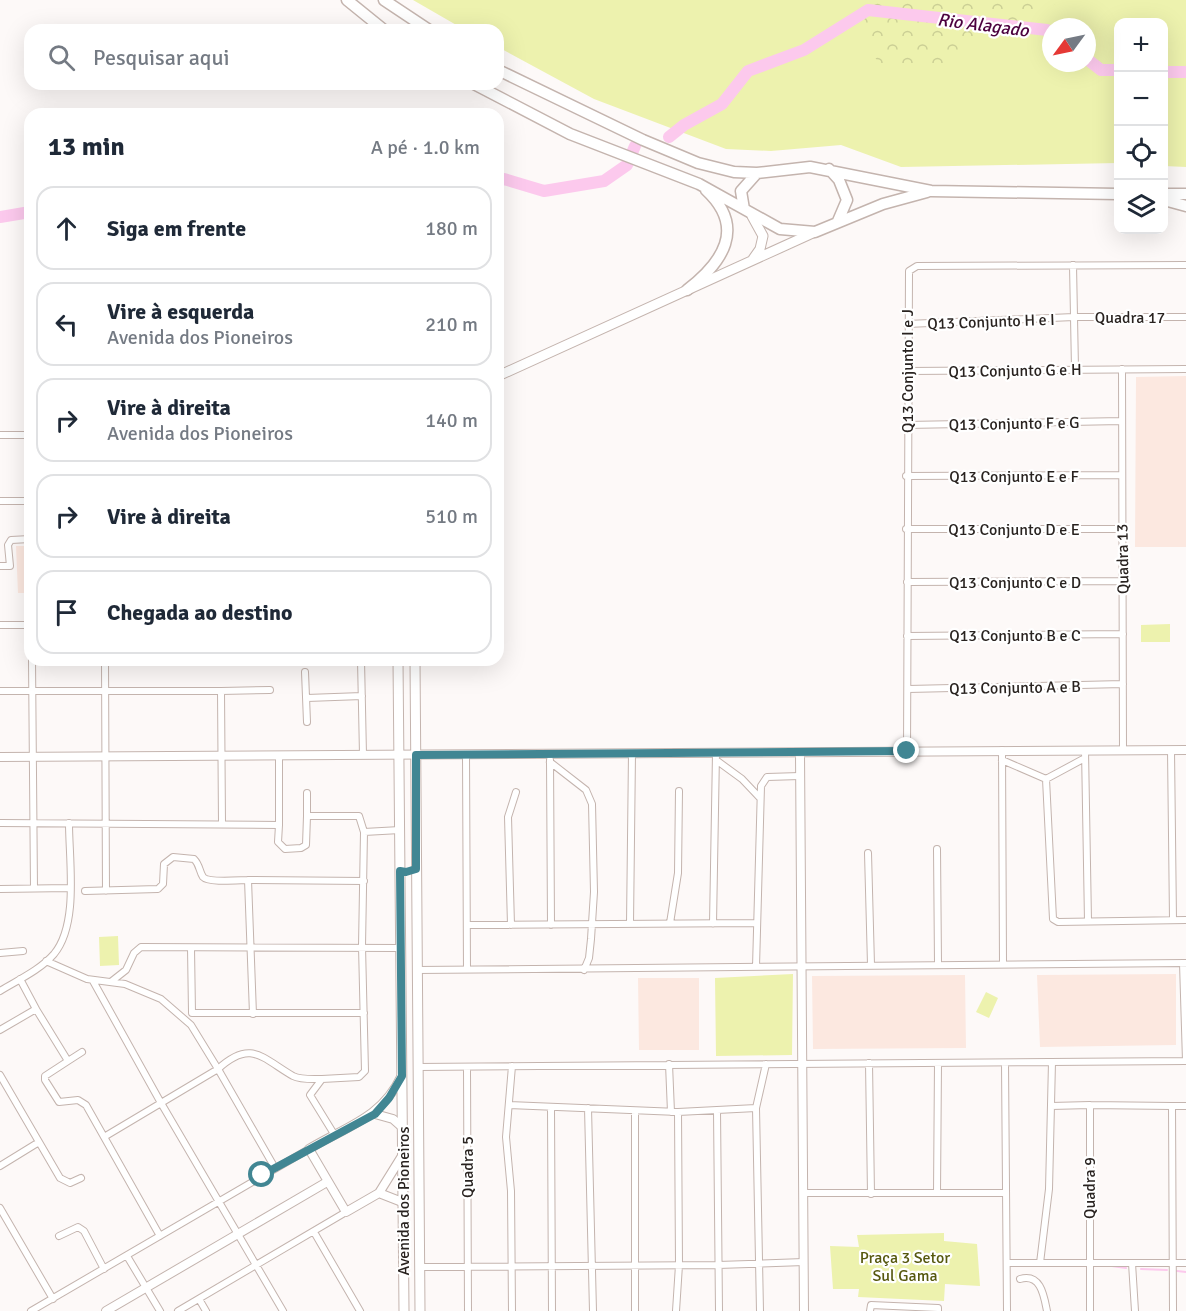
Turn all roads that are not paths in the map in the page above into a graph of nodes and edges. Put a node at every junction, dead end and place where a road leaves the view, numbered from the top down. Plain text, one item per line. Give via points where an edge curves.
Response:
1 (347, 0) edge
2 (384, 0) edge
3 (377, 24) edge
4 (420, 24) edge
5 (504, 73) edge
6 (485, 90) edge
7 (829, 169) junction
8 (757, 173) junction
9 (699, 184) junction
10 (931, 191) junction
11 (1114, 194) edge
12 (1168, 194) edge
13 (1186, 194) edge
14 (1168, 201) edge
15 (1186, 206) edge
16 (748, 213) junction
17 (838, 220) junction
18 (815, 232) junction
19 (751, 261) junction
20 (1073, 265) junction
21 (1186, 265) edge
22 (687, 290) junction
23 (1074, 317) junction
24 (1186, 317) edge
25 (908, 324) junction
26 (1075, 369) junction
27 (1122, 369) junction
28 (1186, 369) edge
29 (907, 371) junction
30 (504, 373) edge
31 (1122, 421) junction
32 (906, 425) junction
33 (0, 435) edge
34 (24, 435) edge
35 (1122, 475) junction
36 (906, 476) junction
37 (0, 501) edge
38 (24, 501) edge
39 (906, 529) junction
40 (1122, 529) junction
41 (24, 539) edge
42 (0, 566) edge
43 (1122, 581) junction
44 (907, 582) junction
45 (0, 625) edge
46 (24, 625) edge
47 (1123, 634) junction
48 (907, 636) junction
49 (32, 666) edge
50 (105, 666) edge
51 (361, 666) edge
52 (398, 666) edge
53 (416, 666) edge
54 (305, 672) dead end
55 (1123, 684) junction
56 (106, 689) junction
57 (908, 689) junction
58 (270, 690) dead end
59 (0, 691) edge
60 (32, 691) junction
61 (221, 691) junction
62 (362, 696) junction
63 (307, 698) junction
64 (307, 722) dead end
65 (1002, 750) junction
66 (1123, 750) junction
67 (1171, 750) junction
68 (1186, 750) edge
69 (907, 751) junction
70 (632, 753) junction
71 (466, 754) junction
72 (800, 754) junction
73 (1085, 754) junction
74 (279, 755) junction
75 (363, 755) junction
76 (398, 755) junction
77 (416, 755) junction
78 (220, 756) junction
79 (716, 756) junction
80 (0, 757) edge
81 (106, 757) junction
82 (32, 758) junction
83 (550, 758) junction
84 (1002, 760) junction
85 (800, 776) junction
86 (1046, 779) junction
87 (679, 791) dead end
88 (516, 792) dead end
89 (307, 794) dead end
90 (760, 798) junction
91 (307, 816) junction
92 (0, 823) edge
93 (33, 823) junction
94 (69, 823) junction
95 (105, 823) junction
96 (222, 823) junction
97 (279, 825) junction
98 (400, 830) junction
99 (364, 832) junction
100 (937, 849) dead end
101 (868, 853) dead end
102 (416, 869) junction
103 (400, 871) junction
104 (248, 880) junction
105 (364, 881) junction
106 (400, 882) junction
107 (416, 884) junction
108 (34, 888) junction
109 (69, 888) junction
110 (0, 889) edge
111 (85, 891) dead end
112 (106, 891) junction
113 (1173, 920) junction
114 (1186, 920) edge
115 (1088, 921) junction
116 (670, 923) junction
117 (756, 923) junction
118 (630, 924) junction
119 (713, 924) junction
120 (468, 925) junction
121 (511, 925) junction
122 (551, 925) junction
123 (592, 925) junction
124 (362, 946) junction
125 (191, 948) junction
126 (249, 948) junction
127 (400, 948) junction
128 (23, 951) dead end
129 (0, 953) edge
130 (46, 961) junction
131 (1003, 963) junction
132 (1184, 963) edge
133 (803, 964) junction
134 (938, 964) junction
135 (871, 965) junction
136 (756, 967) junction
137 (467, 969) junction
138 (416, 970) junction
139 (584, 970) junction
140 (20, 979) junction
141 (93, 981) junction
142 (112, 981) junction
143 (0, 991) edge
144 (36, 1009) junction
145 (364, 1012) junction
146 (192, 1013) junction
147 (253, 1014) junction
148 (191, 1026) junction
149 (0, 1030) edge
150 (82, 1052) dead end
151 (68, 1060) junction
152 (1186, 1061) edge
153 (1052, 1062) junction
154 (869, 1063) junction
155 (938, 1063) junction
156 (1005, 1063) junction
157 (669, 1064) junction
158 (766, 1064) junction
159 (802, 1064) junction
160 (512, 1066) junction
161 (418, 1067) junction
162 (467, 1068) junction
163 (218, 1069) junction
164 (0, 1075) edge
165 (402, 1076) junction
166 (322, 1079) junction
167 (161, 1103) junction
168 (509, 1105) junction
169 (1090, 1105) junction
170 (1050, 1106) junction
171 (1172, 1106) junction
172 (1186, 1106) edge
173 (551, 1107) junction
174 (588, 1108) junction
175 (756, 1108) junction
176 (635, 1111) junction
177 (717, 1111) junction
178 (675, 1112) junction
179 (375, 1114) junction
180 (402, 1115) junction
181 (418, 1120) junction
182 (402, 1127) junction
183 (334, 1134) junction
184 (104, 1137) junction
185 (39, 1142) junction
186 (309, 1149) junction
187 (403, 1155) junction
188 (0, 1166) edge
189 (275, 1168) junction
190 (81, 1178) dead end
191 (327, 1182) junction
192 (1005, 1192) junction
193 (379, 1193) junction
194 (804, 1193) junction
195 (937, 1193) junction
196 (871, 1194) junction
197 (218, 1202) junction
198 (402, 1202) junction
199 (0, 1208) edge
200 (346, 1212) junction
201 (314, 1232) junction
202 (238, 1235) junction
203 (59, 1236) dead end
204 (160, 1236) junction
205 (127, 1256) junction
206 (804, 1262) junction
207 (1007, 1263) junction
208 (1040, 1263) junction
209 (1089, 1263) junction
210 (1132, 1263) junction
211 (1172, 1263) junction
212 (1186, 1263) edge
213 (760, 1264) junction
214 (467, 1265) junction
215 (635, 1265) junction
216 (679, 1265) junction
217 (718, 1265) junction
218 (511, 1266) junction
219 (551, 1266) junction
220 (593, 1266) junction
221 (256, 1267) junction
222 (420, 1267) junction
223 (104, 1269) junction
224 (1020, 1279) dead end
225 (146, 1287) junction
226 (52, 1299) junction
227 (199, 1299) junction
228 (31, 1311) edge
229 (106, 1311) edge
230 (160, 1311) edge
231 (178, 1311) edge
232 (206, 1311) edge
233 (283, 1311) edge
234 (360, 1311) edge
235 (403, 1311) edge
236 (420, 1311) edge
237 (468, 1311) edge
238 (512, 1311) edge
239 (552, 1311) edge
240 (593, 1311) edge
241 (635, 1311) edge
242 (676, 1311) edge
243 (719, 1311) edge
244 (760, 1311) edge
245 (804, 1311) edge
246 (870, 1311) edge
247 (938, 1311) edge
248 (1007, 1311) edge
249 (1047, 1311) edge
250 (1090, 1311) edge
251 (1135, 1311) edge
252 (1173, 1311) edge

1 - 3 highway
2 - 4 highway
5 - 8 highway via 584,114 698,163
6 - 9 highway via 552,126
7 - 8 highway via 789,168
7 - 10 highway
7 - 17 highway via 839,180 847,200
8 - 16 highway via 741,191
9 - 16 highway
9 - 22 highway via 720,210 726,242 714,268
10 - 11 highway
10 - 17 highway
12 - 13 highway
14 - 15 highway
16 - 18 highway via 780,229
16 - 19 main road via 763,236
17 - 18 highway
18 - 19 main road
19 - 22 main road
20 - 21 street, Q13 Conjunto I e J
20 - 23 street
20 - 25 street, Q13 Conjunto I e J via 912,268 907,276
22 - 30 main road
23 - 24 street, Quadra 17
23 - 25 street, Q13 Conjunto H e I
23 - 26 street
25 - 29 street, Q13 Conjunto I e J
26 - 27 street, Q13 Conjunto G e H
26 - 29 street, Q13 Conjunto G e H
27 - 28 street, Q13 Conjunto G e H
27 - 31 street, Quadra 13
29 - 32 street, Q13 Conjunto I e J
31 - 32 street, Q13 Conjunto F e G
31 - 35 street, Quadra 13
32 - 36 street, Q13 Conjunto I e J
33 - 34 street
35 - 36 street, Q13 Conjunto E e F
35 - 40 street, Quadra 13
36 - 39 street, Q13 Conjunto I e J
37 - 38 street
39 - 40 street, Q13 Conjunto D e E
39 - 44 street, Q13 Conjunto I e J
40 - 43 street, Quadra 13
41 - 42 street via 10,540 10,566
43 - 44 street, Q13 Conjunto C e D
43 - 47 street, Quadra 13
44 - 48 street, Q13 Conjunto I e J
45 - 46 street
47 - 48 street, Q13 Conjunto B e C
47 - 55 street, Quadra 13
48 - 57 street, Q13 Conjunto I e J
49 - 60 street
50 - 56 street
51 - 62 street
52 - 76 main road, Avenida dos Pioneiros
53 - 77 main road, Avenida dos Pioneiros
54 - 63 street
55 - 57 street, Q13 Conjunto A e B
55 - 66 street, Quadra 13
56 - 60 street
56 - 61 street
56 - 81 street
57 - 69 street, Q13 Conjunto I e J
58 - 61 street
59 - 60 street
60 - 82 street
61 - 78 street
62 - 63 street
62 - 75 street
63 - 64 street
65 - 69 street
65 - 73 street
65 - 84 street
66 - 67 street
66 - 73 street
67 - 68 street
67 - 113 street
69 - 72 street
70 - 79 street
70 - 83 street
70 - 118 street
71 - 77 street
71 - 83 street
71 - 120 street
72 - 79 street
72 - 85 street
73 - 86 street
73 - 115 street
74 - 75 street
74 - 78 street
74 - 97 street
75 - 76 street
76 - 77 street
76 - 98 main road, Avenida dos Pioneiros
77 - 102 main road, Avenida dos Pioneiros
78 - 81 street
78 - 96 street
79 - 90 street
79 - 119 street
80 - 82 street
81 - 82 street
81 - 95 street
82 - 93 street
83 - 122 street
83 - 123 street via 586,790 592,804
84 - 86 street
84 - 131 street
85 - 90 street via 767,777
85 - 133 street
86 - 115 street via 1051,914 1058,922
87 - 116 street via 678,873
88 - 121 street via 508,817
89 - 91 street
90 - 117 street
91 - 97 street via 307,842 301,848 280,846
91 - 99 street via 359,816
92 - 93 street
93 - 94 street
93 - 108 street
94 - 95 street
94 - 109 street
95 - 96 street
95 - 112 street
96 - 97 street
98 - 99 street
98 - 103 main road, Avenida dos Pioneiros
99 - 105 street
100 - 134 street
101 - 135 street
102 - 103 main road
102 - 107 main road, Avenida dos Pioneiros
103 - 106 main road, Avenida dos Pioneiros
104 - 105 street
104 - 112 street via 208,880 194,859 173,857 164,864 163,884 158,889
104 - 126 street
105 - 124 street
106 - 107 main road
106 - 127 main road, Avenida dos Pioneiros
107 - 138 main road, Avenida dos Pioneiros
108 - 109 street
108 - 110 street
109 - 130 street via 69,919 64,938
111 - 112 street
113 - 114 street
113 - 115 street
116 - 118 street
116 - 119 street
117 - 119 street
117 - 136 street
118 - 123 street
120 - 121 street
120 - 137 street
121 - 122 street
122 - 123 street
123 - 139 street
124 - 126 street
124 - 127 street
124 - 145 street
125 - 126 street
125 - 142 street via 141,947 126,970
125 - 146 street
126 - 147 street
127 - 165 main road, Avenida dos Pioneiros
128 - 129 street
130 - 140 street
130 - 141 street
131 - 132 street
131 - 134 street
132 - 152 street
133 - 135 street
133 - 136 street
133 - 159 street
134 - 135 street
136 - 139 street
137 - 138 street
137 - 139 street
138 - 161 main road, Avenida dos Pioneiros
140 - 143 street
140 - 144 street
141 - 142 street
141 - 167 street
142 - 148 street via 161,999
144 - 149 street
144 - 151 street
145 - 147 street
145 - 166 street via 364,1074
146 - 147 street
146 - 148 street
148 - 163 street
150 - 151 street
151 - 184 street via 45,1076 45,1080 59,1102 82,1102
152 - 153 street
153 - 156 street
153 - 170 street
154 - 155 street
154 - 159 street
154 - 196 street
155 - 156 street
155 - 195 street
156 - 192 street
157 - 158 street
157 - 160 street
157 - 178 street
158 - 159 street
158 - 175 street
159 - 194 street
160 - 162 street
160 - 168 street
161 - 162 street
161 - 181 main road, Avenida dos Pioneiros
162 - 214 street, Quadra 5
163 - 166 street via 235,1055 251,1052 298,1078
163 - 167 street
163 - 189 street
164 - 185 street
165 - 179 street
165 - 180 main road, Avenida dos Pioneiros
166 - 183 street via 310,1095
167 - 184 street
167 - 197 street
168 - 173 street
168 - 218 street via 506,1137
169 - 170 street
169 - 171 street
169 - 209 street, Quadra 9
170 - 208 street via 1049,1189
171 - 172 street
171 - 211 street
173 - 174 street
173 - 219 street
174 - 176 street
174 - 220 street
175 - 177 street
175 - 213 street
176 - 178 street
176 - 215 street
177 - 178 street
177 - 217 street
178 - 216 street
179 - 182 street via 393,1119
179 - 183 street
180 - 181 main road via 409,1112
180 - 182 main road, Avenida dos Pioneiros
181 - 222 main road, Avenida dos Pioneiros
182 - 187 main road, Avenida dos Pioneiros
183 - 186 street
184 - 204 street
185 - 188 street
185 - 190 street via 60,1178 70,1184
186 - 189 street
186 - 191 street
187 - 193 street
187 - 198 main road, Avenida dos Pioneiros
189 - 197 street
191 - 200 street
191 - 202 street
192 - 195 street
192 - 207 street
193 - 198 street
193 - 200 street
194 - 196 street
194 - 206 street
195 - 196 street
197 - 202 street
197 - 204 street
198 - 235 main road, Avenida dos Pioneiros
199 - 226 street
200 - 201 street
201 - 221 street
201 - 234 street
202 - 221 street
202 - 225 street
203 - 223 street via 78,1227 84,1231
204 - 205 street
205 - 223 street
205 - 225 street
206 - 213 street
206 - 245 street
207 - 208 street
207 - 248 street
208 - 209 street
209 - 210 street
209 - 250 street, Quadra 9
210 - 211 street
210 - 251 street
211 - 212 street
211 - 252 street
213 - 217 street
213 - 244 street
214 - 218 street
214 - 222 street
214 - 237 street, Quadra 5
215 - 216 street
215 - 220 street
215 - 241 street
216 - 217 street
216 - 242 street
217 - 243 street
218 - 219 street
218 - 238 street
219 - 220 street
219 - 239 street
220 - 240 street
221 - 227 street
221 - 233 street
222 - 236 main road, Avenida dos Pioneiros
223 - 226 street
224 - 249 street via 1026,1277 1037,1282
225 - 229 street
225 - 230 street
226 - 228 street
227 - 231 street
227 - 232 street
246 - 247 street via 871,1305

